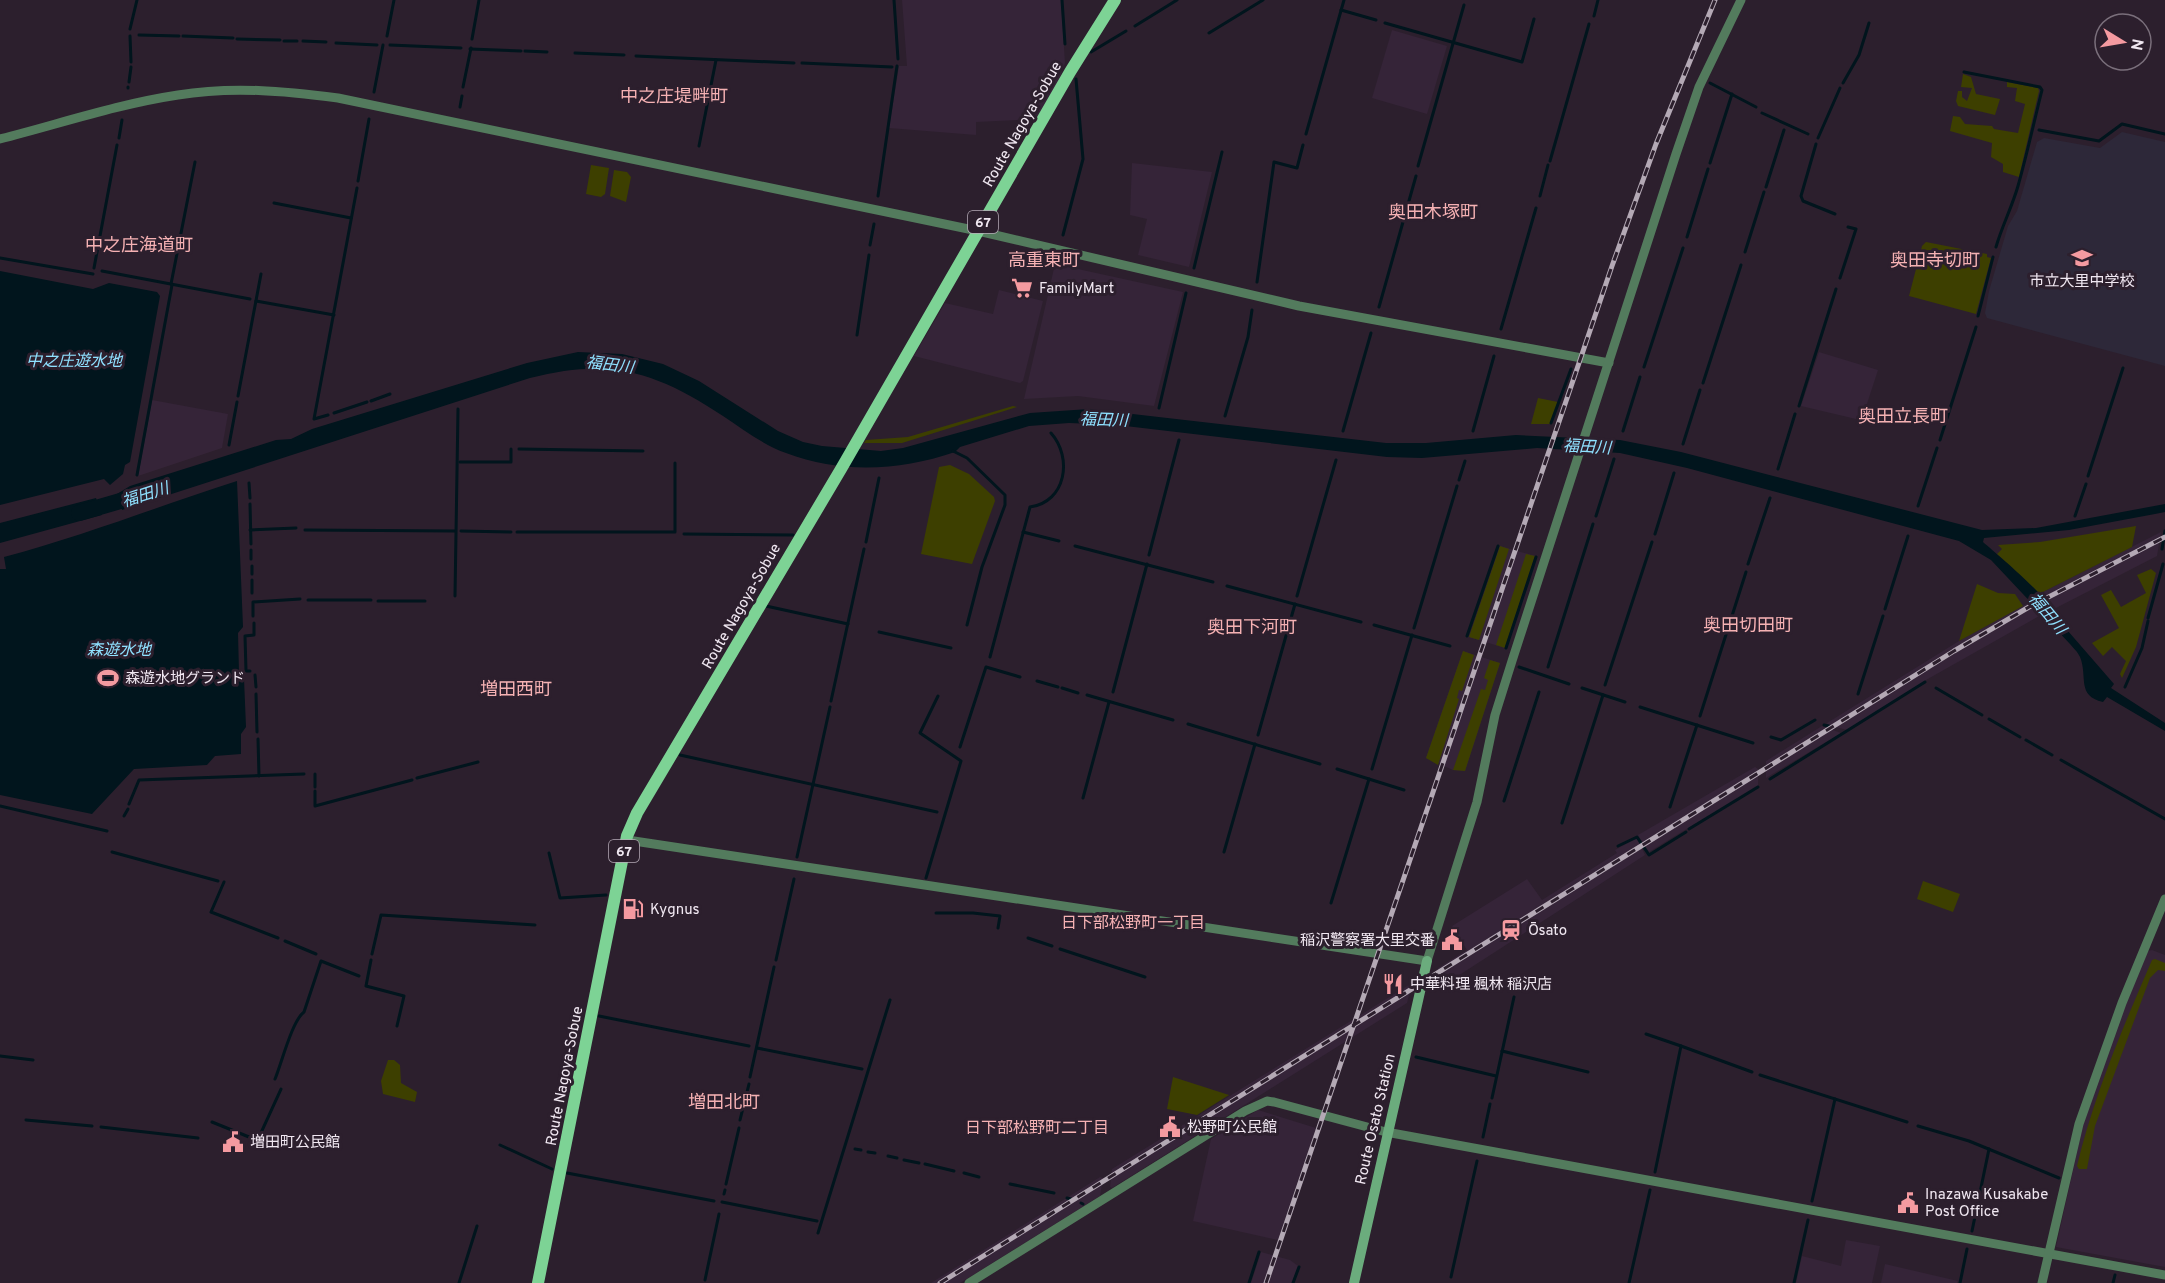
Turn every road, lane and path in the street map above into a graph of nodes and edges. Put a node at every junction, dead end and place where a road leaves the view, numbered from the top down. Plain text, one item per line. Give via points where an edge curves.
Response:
1 (1115, 0) edge
2 (1741, 0) edge
3 (0, 139) edge
4 (978, 231) junction
5 (1609, 363) junction
6 (626, 843) junction
7 (2165, 899) edge
8 (1427, 961) junction
9 (1386, 1132) junction
10 (2048, 1255) junction
11 (2165, 1275) edge
12 (538, 1283) edge
13 (969, 1283) edge
14 (1354, 1283) edge
15 (2042, 1283) edge

1 - 4 main road, Route Nagoya-Sobue / 67
2 - 5 street via 1699,87
3 - 4 street via 179,94 226,90 291,92 338,98
4 - 5 street via 1299,306
4 - 6 main road, Route Nagoya-Sobue / 67 via 656,779
5 - 8 street via 1508,672 1477,802
6 - 8 street via 634,841
6 - 12 main road, Route Nagoya-Sobue / 67
7 - 10 street via 2122,1003 2079,1124
8 - 9 main road, Route Osato Station
9 - 10 street
9 - 13 street via 1267,1101
9 - 14 main road, Route Osato Station
10 - 11 street
10 - 15 street

